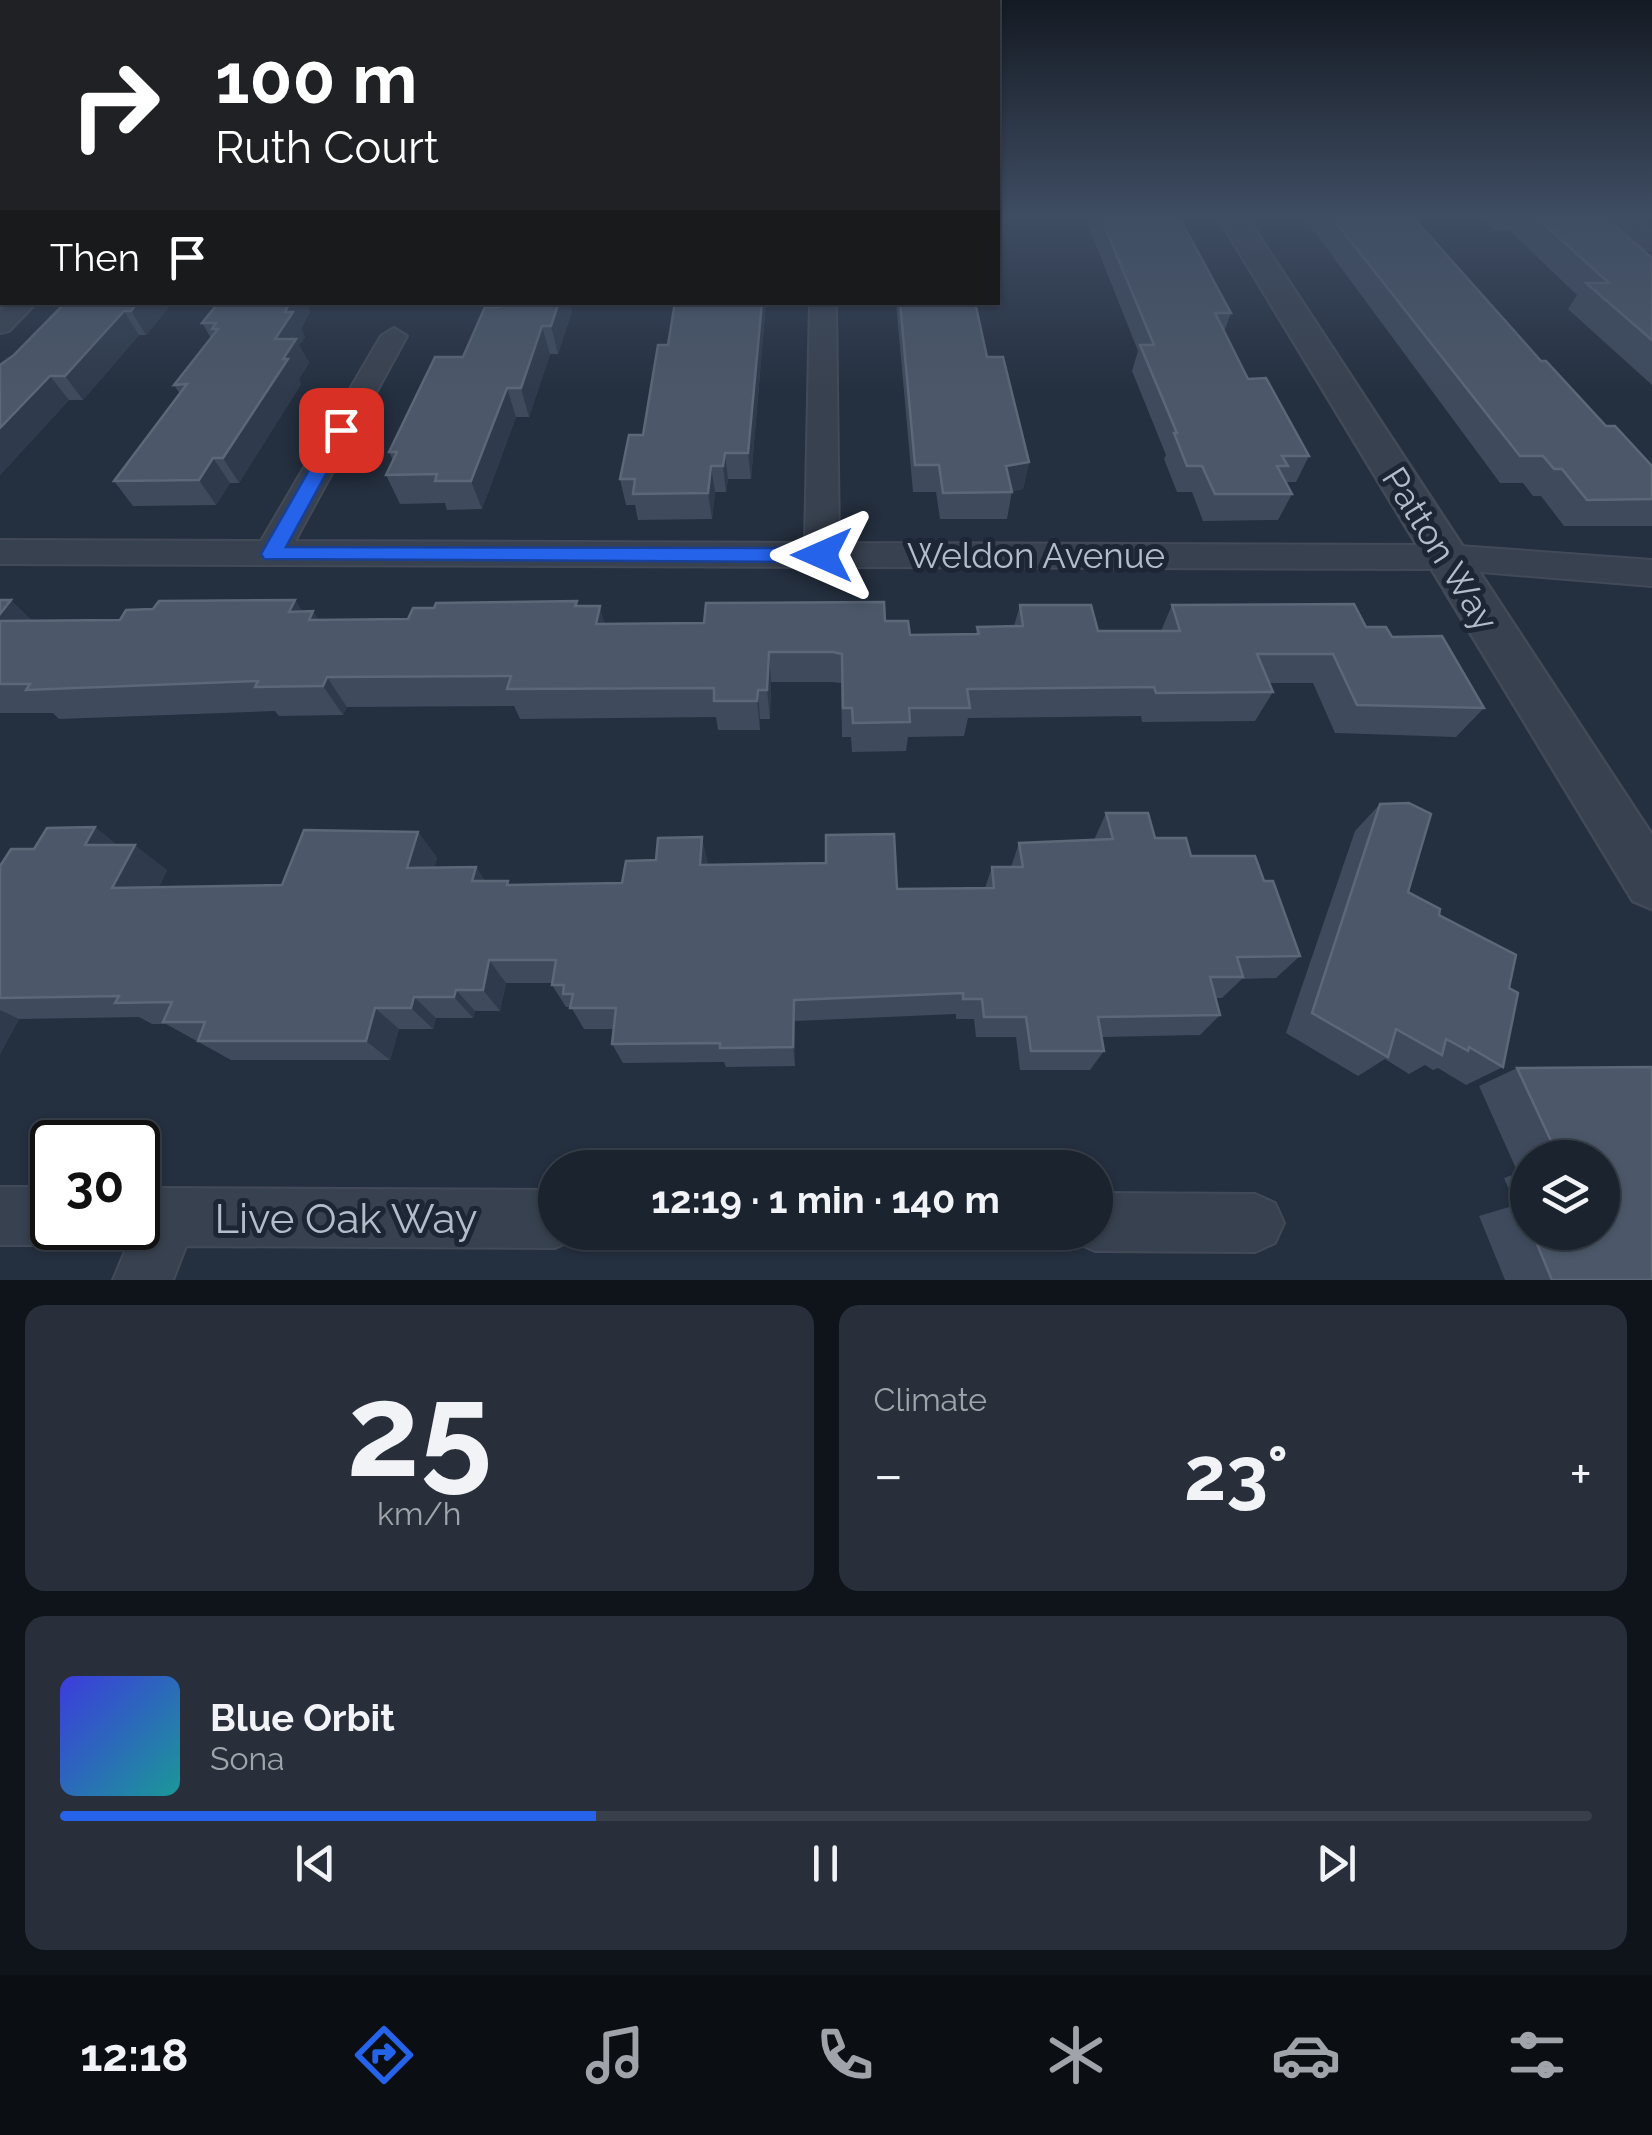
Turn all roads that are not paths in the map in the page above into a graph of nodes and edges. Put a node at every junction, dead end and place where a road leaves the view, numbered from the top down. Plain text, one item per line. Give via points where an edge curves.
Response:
1 (1268, 275) edge
2 (21, 305) edge
3 (823, 305) edge
4 (0, 324) edge
5 (394, 336) dead end
6 (0, 552) edge
7 (271, 554) junction
8 (822, 555) junction
9 (1445, 557) junction
10 (1652, 573) edge
11 (1652, 883) edge
12 (0, 1216) edge
13 (30, 1216) edge
14 (160, 1217) edge
15 (538, 1219) edge
16 (1113, 1222) edge
17 (1255, 1223) dead end
18 (147, 1250) edge
19 (142, 1280) edge

1 - 9 street, Patton Way
2 - 4 street
3 - 8 street
5 - 7 street
6 - 7 street, Weldon Avenue
7 - 8 street, Weldon Avenue
8 - 9 street, Weldon Avenue
9 - 10 street, Weldon Avenue
9 - 11 street, Patton Way
12 - 13 street
14 - 15 street, Live Oak Way
16 - 17 street
18 - 19 street

